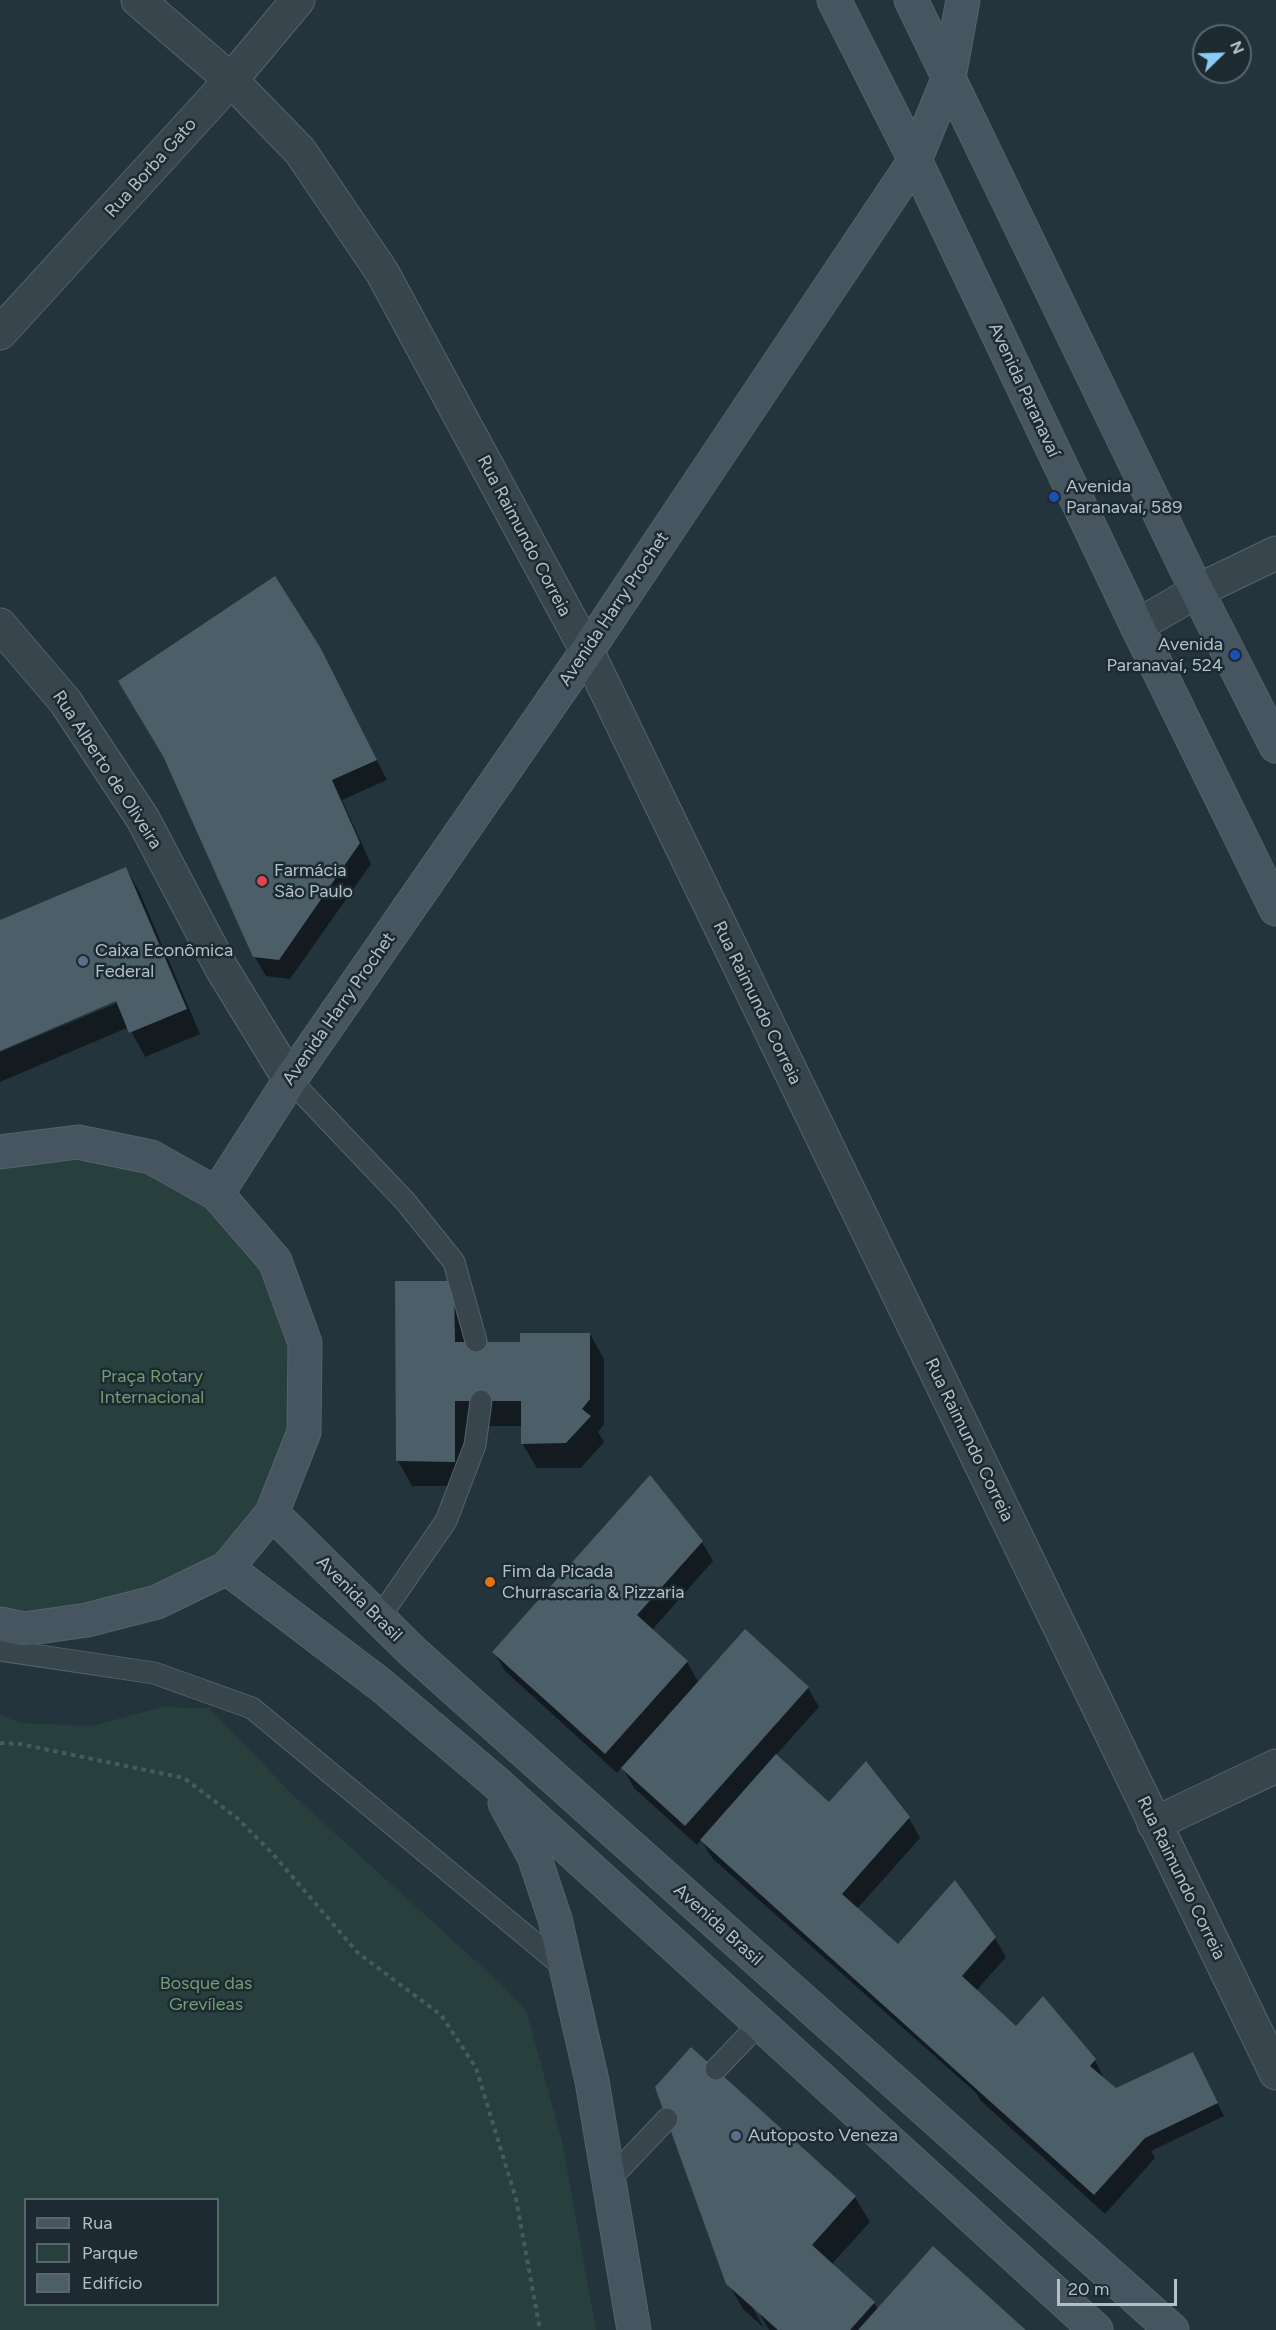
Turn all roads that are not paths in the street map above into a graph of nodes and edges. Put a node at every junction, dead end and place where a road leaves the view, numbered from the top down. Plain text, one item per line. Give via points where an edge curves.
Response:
1 (138, 0) edge
2 (298, 0) edge
3 (834, 0) edge
4 (911, 0) edge
5 (963, 0) edge
6 (949, 77) junction
7 (231, 80) junction
8 (915, 160) junction
9 (0, 333) edge
10 (1276, 553) edge
11 (1197, 591) junction
12 (0, 625) edge
13 (1137, 626) junction
14 (587, 651) junction
15 (1276, 746) edge
16 (1276, 909) edge
17 (290, 1080) junction
18 (0, 1152) edge
19 (217, 1194) junction
20 (476, 1341) dead end
21 (481, 1401) dead end
22 (272, 1513) junction
23 (227, 1568) junction
24 (379, 1618) junction
25 (0, 1624) edge
26 (0, 1629) edge
27 (0, 1650) edge
28 (38, 1655) junction
29 (1276, 1766) edge
30 (493, 1780) junction
31 (1154, 1824) junction
32 (566, 1969) junction
33 (761, 2022) junction
34 (716, 2069) dead end
35 (1276, 2073) edge
36 (667, 2119) dead end
37 (609, 2180) junction
38 (634, 2330) edge
39 (1096, 2330) edge
40 (1172, 2330) edge

1 - 7 street, Rua Raimundo Correia
2 - 7 street, Rua Borba Gato
3 - 8 main road, Avenida Paranavaí
4 - 6 main road
5 - 6 main road, Avenida Harry Prochet
6 - 8 main road, Avenida Harry Prochet
6 - 11 main road
7 - 9 street, Rua Borba Gato
7 - 14 street, Rua Raimundo Correia via 300,151 382,272
8 - 13 main road, Avenida Paranavaí
8 - 14 main road, Avenida Harry Prochet
10 - 11 street
11 - 13 street
11 - 15 main road
12 - 17 street, Rua Alberto de Oliveira via 65,701 142,819 222,969
13 - 16 main road, Avenida Paranavaí
14 - 17 main road, Avenida Harry Prochet
14 - 31 street, Rua Raimundo Correia
17 - 19 main road, Avenida Harry Prochet
17 - 20 lane via 405,1201 454,1262
18 - 19 main road via 78,1142 151,1157
19 - 22 main road via 275,1260 305,1343 304,1432
21 - 24 lane via 475,1445 446,1521
22 - 23 main road
22 - 24 main road, Avenida Brasil
23 - 25 main road via 157,1602 87,1620 24,1629
23 - 30 main road via 381,1685
24 - 40 main road, Avenida Brasil via 430,1668
26 - 28 lane
27 - 28 lane
28 - 32 lane via 154,1673 252,1708
29 - 31 street
30 - 32 main road via 534,1856 555,1919
30 - 33 main road
31 - 35 street, Rua Raimundo Correia
32 - 37 main road via 592,2081
33 - 34 lane
33 - 39 main road
36 - 37 lane
37 - 38 main road

